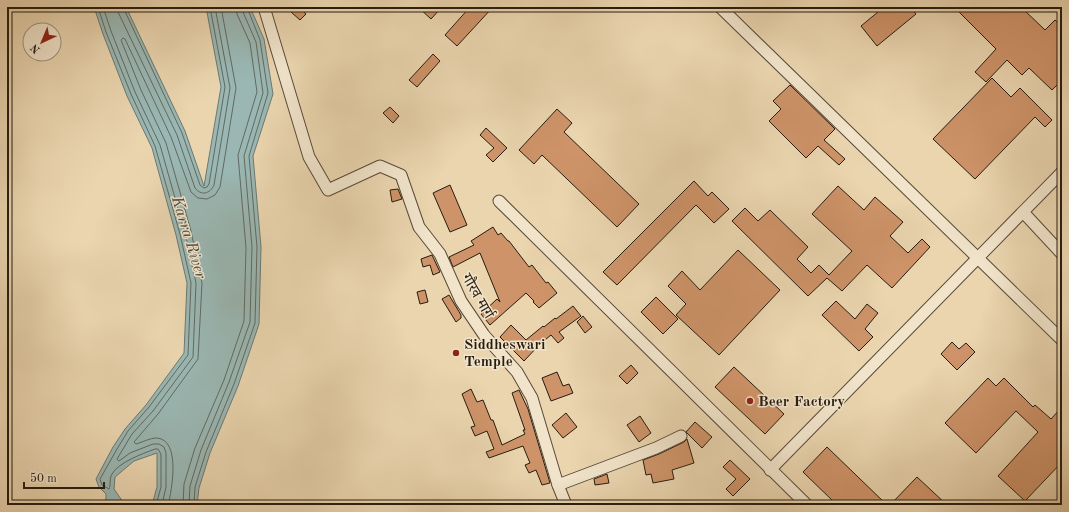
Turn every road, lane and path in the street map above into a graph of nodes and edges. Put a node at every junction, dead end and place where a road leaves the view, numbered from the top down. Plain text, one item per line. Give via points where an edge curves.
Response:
1 (264, 7) edge
2 (720, 7) edge
3 (1062, 172) edge
4 (499, 201) dead end
5 (1023, 212) junction
6 (1062, 254) edge
7 (978, 257) junction
8 (1062, 340) edge
9 (681, 436) dead end
10 (770, 470) junction
11 (558, 485) junction
12 (566, 505) edge
13 (807, 505) edge

1 - 11 street, गौरव मार्ग via 309,157 328,190 380,166 401,175 419,227 440,254 460,301 484,335 517,372 532,398
2 - 7 street
3 - 5 street
4 - 10 street
5 - 6 street
5 - 7 street
7 - 8 street
7 - 10 street
9 - 11 street
10 - 13 street
11 - 12 street, गौरव मार्ग

